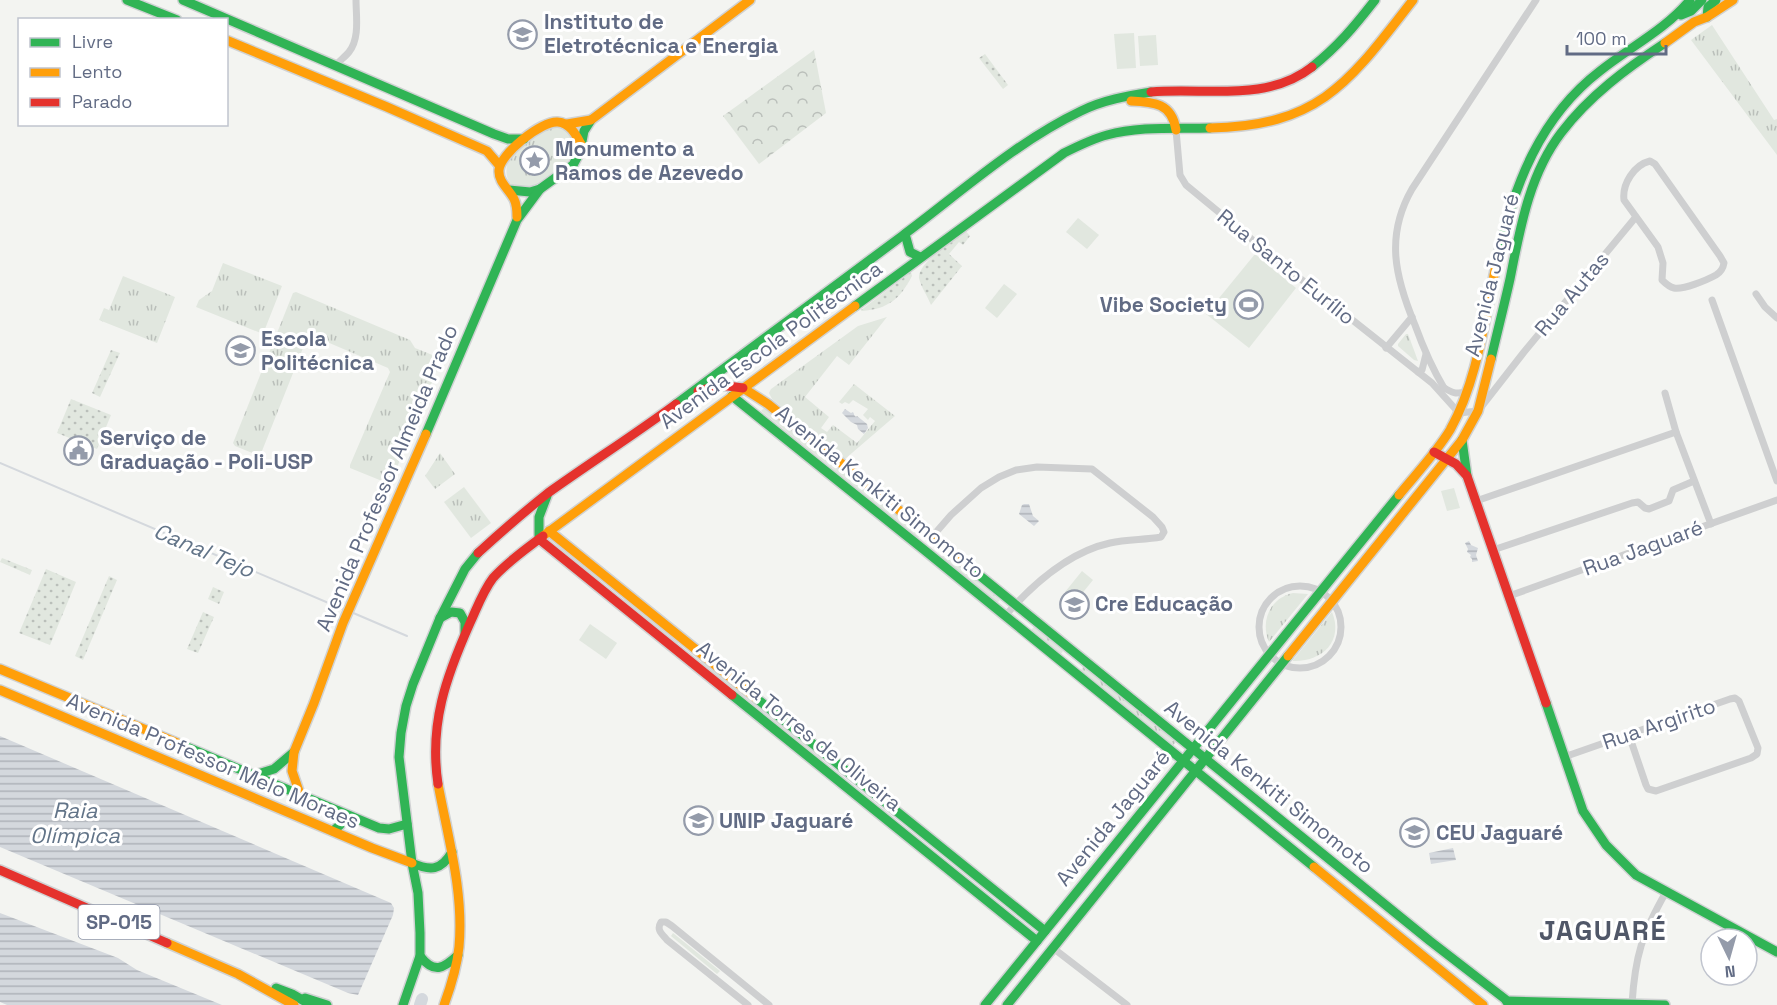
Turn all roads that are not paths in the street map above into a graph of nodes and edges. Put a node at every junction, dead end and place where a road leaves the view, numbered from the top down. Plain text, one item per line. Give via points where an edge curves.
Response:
1 (127, 0) edge
2 (183, 0) edge
3 (356, 0) edge
4 (750, 0) edge
5 (1375, 0) edge
6 (1413, 0) edge
7 (1536, 0) edge
8 (1690, 0) edge
9 (1702, 0) edge
10 (1716, 0) edge
11 (1733, 0) edge
12 (136, 2) edge
13 (1676, 17) junction
14 (1707, 17) junction
15 (172, 18) edge
16 (224, 18) edge
17 (228, 20) edge
18 (228, 41) edge
19 (335, 66) junction
20 (1109, 100) junction
21 (591, 120) junction
22 (567, 124) junction
23 (1176, 130) junction
24 (524, 140) junction
25 (581, 144) junction
26 (499, 165) junction
27 (540, 189) junction
28 (509, 190) junction
29 (1635, 218) junction
30 (517, 220) junction
31 (905, 234) junction
32 (920, 257) junction
33 (1756, 294) dead end
34 (1712, 300) dead end
35 (1412, 317) junction
36 (1777, 318) edge
37 (1386, 348) junction
38 (1426, 354) junction
39 (1488, 367) junction
40 (1508, 371) junction
41 (1418, 372) junction
42 (1432, 383) junction
43 (743, 388) junction
44 (1444, 388) junction
45 (1467, 391) junction
46 (1665, 393) dead end
47 (685, 396) junction
48 (732, 396) junction
49 (1478, 411) junction
50 (1459, 413) junction
51 (1676, 432) junction
52 (1462, 440) junction
53 (1434, 452) junction
54 (1448, 459) junction
55 (1467, 476) junction
56 (1694, 481) junction
57 (1777, 481) edge
58 (549, 493) junction
59 (879, 494) junction
60 (1777, 500) edge
61 (1476, 501) junction
62 (869, 506) junction
63 (1711, 524) junction
64 (549, 531) junction
65 (931, 538) junction
66 (539, 539) junction
67 (1492, 550) junction
68 (617, 586) junction
69 (1321, 591) junction
70 (609, 596) junction
71 (1509, 596) junction
72 (1332, 602) junction
73 (1015, 605) junction
74 (1005, 616) junction
75 (440, 618) junction
76 (465, 634) junction
77 (1270, 654) junction
78 (1077, 655) junction
79 (1282, 663) junction
80 (1068, 667) junction
81 (0, 669) edge
82 (25, 680) junction
83 (0, 690) edge
84 (12, 695) junction
85 (1629, 735) junction
86 (1192, 749) junction
87 (294, 752) junction
88 (1564, 757) junction
89 (1205, 759) junction
90 (1183, 760) junction
91 (836, 762) junction
92 (827, 771) junction
93 (1196, 771) junction
94 (255, 775) junction
95 (300, 794) junction
96 (879, 797) junction
97 (870, 807) junction
98 (338, 811) junction
99 (407, 824) junction
100 (333, 831) junction
101 (922, 832) junction
102 (914, 842) junction
103 (452, 852) junction
104 (412, 863) junction
105 (0, 870) edge
106 (1666, 892) junction
107 (1376, 898) junction
108 (1366, 910) junction
109 (1045, 931) junction
110 (1037, 941) junction
111 (1053, 948) junction
112 (1777, 952) edge
113 (458, 955) junction
114 (420, 956) junction
115 (238, 974) junction
116 (733, 975) junction
117 (725, 987) junction
118 (292, 994) junction
119 (1506, 1001) edge
120 (1632, 1004) edge
121 (294, 1005) edge
122 (311, 1005) edge
123 (327, 1005) edge
124 (403, 1005) edge
125 (444, 1005) edge
126 (748, 1005) edge
127 (769, 1005) edge
128 (985, 1005) edge
129 (1007, 1005) edge
130 (1127, 1005) edge
131 (1483, 1005) edge
132 (1665, 1005) edge

1 - 12 main road
2 - 16 main road
3 - 19 street via 354,45
4 - 21 main road
5 - 20 main road, Avenida Escola Politécnica via 1331,52 1304,73 1279,85 1241,91 1154,92
6 - 23 main road, Avenida Escola Politécnica via 1352,74 1316,104 1260,124
7 - 35 street via 1405,201 1396,237 1396,263
8 - 13 main road, Avenida Jaguaré
9 - 13 main road via 1691,11
10 - 14 main road via 1708,7
11 - 14 main road, Avenida Jaguaré
12 - 15 main road
13 - 45 main road, Avenida Jaguaré via 1585,82 1535,147 1507,222
14 - 39 main road, Avenida Jaguaré via 1694,22 1617,77 1561,134 1540,170 1527,205
17 - 19 main road
18 - 26 main road via 487,151
19 - 24 main road via 494,134
20 - 23 main road via 1161,105 1172,113
20 - 31 main road, Avenida Escola Politécnica via 1047,129
21 - 22 main road
21 - 25 main road
22 - 24 main road via 548,122
22 - 25 main road
23 - 32 main road, Avenida Escola Politécnica via 1114,133 1072,148
23 - 37 street, Rua Santo Eurílio via 1180,175 1186,184
24 - 26 main road
25 - 27 main road via 573,165
26 - 28 main road via 501,182
27 - 28 main road
27 - 30 main road, Avenida Professor Almeida Prado
28 - 30 main road via 518,206
29 - 29 street via 1658,247 1663,263 1662,280 1667,285 1685,287 1717,275 1722,269 1720,256 1650,161 1638,167 1625,185 1624,200
29 - 40 street, Rua Autas
30 - 87 main road, Avenida Professor Almeida Prado via 344,623
31 - 32 main road via 909,252
31 - 47 main road, Avenida Escola Politécnica
32 - 43 main road, Avenida Escola Politécnica
33 - 36 street
34 - 57 street
35 - 37 street
35 - 38 street
37 - 41 street, Rua Santo Eurílio
38 - 41 street
38 - 44 street
39 - 40 street via 1493,374
39 - 49 main road, Avenida Jaguaré
40 - 49 street, Rua Autas
41 - 42 street, Rua Santo Eurílio
42 - 44 street, Rua Santo Eurílio
42 - 50 street, Rua Santo Eurílio
43 - 47 main road via 717,385
43 - 48 main road, Avenida Escola Politécnica
43 - 59 main road, Avenida Kenkiti Simomoto
44 - 45 street, Rua Santo Eurílio via 1456,394
45 - 50 main road, Avenida Jaguaré
46 - 51 street
47 - 58 main road, Avenida Escola Politécnica
48 - 62 main road, Avenida Kenkiti Simomoto
48 - 64 main road, Avenida Escola Politécnica
49 - 50 street
49 - 52 main road, Avenida Jaguaré
50 - 53 main road, Avenida Jaguaré
51 - 56 street
51 - 61 street
52 - 54 main road, Avenida Jaguaré
52 - 55 main road
53 - 54 main road
53 - 69 main road, Avenida Jaguaré
54 - 55 main road
54 - 72 main road, Avenida Jaguaré
55 - 61 main road
56 - 63 street
56 - 67 street via 1674,489 1669,501 1649,508 1632,503
58 - 66 main road via 538,516
58 - 75 main road, Avenida Escola Politécnica via 478,553 465,569
59 - 62 main road
59 - 65 main road, Avenida Kenkiti Simomoto
60 - 63 street, Rua Jaguaré
61 - 67 main road
62 - 74 main road, Avenida Kenkiti Simomoto
63 - 71 street, Rua Jaguaré
64 - 66 main road, Avenida Escola Politécnica
64 - 68 main road, Avenida Torres de Oliveira
65 - 73 main road, Avenida Kenkiti Simomoto
65 - 73 street via 981,488 1016,470 1037,467 1092,469 1153,517 1163,530 1161,537 1088,550 1065,562
66 - 70 main road, Avenida Torres de Oliveira
66 - 76 main road, Avenida Escola Politécnica via 493,580
67 - 71 main road
68 - 70 main road
68 - 91 main road, Avenida Torres de Oliveira
69 - 72 street
69 - 77 main road, Avenida Jaguaré
69 - 77 street via 1294,586 1270,598 1260,616 1259,629
70 - 92 main road, Avenida Torres de Oliveira
71 - 88 main road
72 - 79 main road, Avenida Jaguaré
72 - 79 street via 1341,627 1332,652 1309,667
73 - 74 street
73 - 78 main road, Avenida Kenkiti Simomoto
74 - 80 main road, Avenida Kenkiti Simomoto
75 - 76 main road via 451,612 460,613
75 - 99 main road, Avenida Escola Politécnica via 410,695 401,733 399,757
76 - 103 main road, Avenida Escola Politécnica via 443,687 434,740
77 - 79 street
77 - 86 main road, Avenida Jaguaré
78 - 80 main road
78 - 86 main road, Avenida Kenkiti Simomoto
79 - 89 main road, Avenida Jaguaré
80 - 90 main road, Avenida Kenkiti Simomoto
81 - 82 main road, Avenida Professor Melo Moraes
82 - 84 main road via 14,682
82 - 94 main road, Avenida Professor Melo Moraes
83 - 84 main road, Avenida Professor Melo Moraes
84 - 100 main road, Avenida Professor Melo Moraes
85 - 85 street, Rua Argirito via 1735,698 1758,748 1751,758 1656,790 1646,785
85 - 88 street, Rua Argirito
86 - 89 main road, Avenida Kenkiti Simomoto
86 - 90 main road, Avenida Jaguaré
87 - 94 main road via 274,769
87 - 95 main road, Avenida Professor Almeida Prado via 292,771
88 - 106 main road via 1583,811 1606,845 1636,875
89 - 93 main road, Avenida Jaguaré
89 - 107 main road, Avenida Kenkiti Simomoto
90 - 93 main road, Avenida Kenkiti Simomoto
90 - 109 main road, Avenida Jaguaré
91 - 92 main road
91 - 96 main road, Avenida Torres de Oliveira
92 - 97 main road, Avenida Torres de Oliveira
93 - 108 main road, Avenida Kenkiti Simomoto
93 - 111 main road, Avenida Jaguaré
94 - 95 main road, Avenida Professor Melo Moraes
95 - 98 main road, Avenida Professor Melo Moraes
96 - 97 main road
96 - 101 main road, Avenida Torres de Oliveira
97 - 102 main road, Avenida Torres de Oliveira
98 - 99 main road, Avenida Professor Melo Moraes via 384,829
98 - 100 main road via 340,825
99 - 104 main road, Avenida Escola Politécnica
100 - 104 main road, Avenida Professor Melo Moraes
101 - 102 main road
101 - 109 main road, Avenida Torres de Oliveira
102 - 110 main road, Avenida Torres de Oliveira
103 - 104 main road, Avenida Professor Melo Moraes via 434,870
103 - 113 main road, Avenida Escola Politécnica via 459,910
104 - 114 main road, Avenida Escola Politécnica via 420,910
105 - 115 main road, SP-015
106 - 112 main road
106 - 120 street via 1643,936 1635,966
107 - 108 main road
107 - 119 main road, Avenida Kenkiti Simomoto
108 - 131 main road, Avenida Kenkiti Simomoto
109 - 110 main road, Avenida Jaguaré
110 - 128 main road, Avenida Jaguaré
111 - 129 main road, Avenida Jaguaré
111 - 130 street
113 - 114 main road via 447,966 437,969 426,965
113 - 125 main road, Avenida Escola Politécnica
114 - 124 main road, Avenida Escola Politécnica
115 - 118 main road
115 - 121 main road, SP-015
116 - 117 street
116 - 117 street via 668,923 660,924 659,930 667,940
116 - 127 street
117 - 126 street
118 - 122 main road
118 - 123 main road
119 - 120 main road
119 - 131 main road via 1494,998
120 - 132 main road

